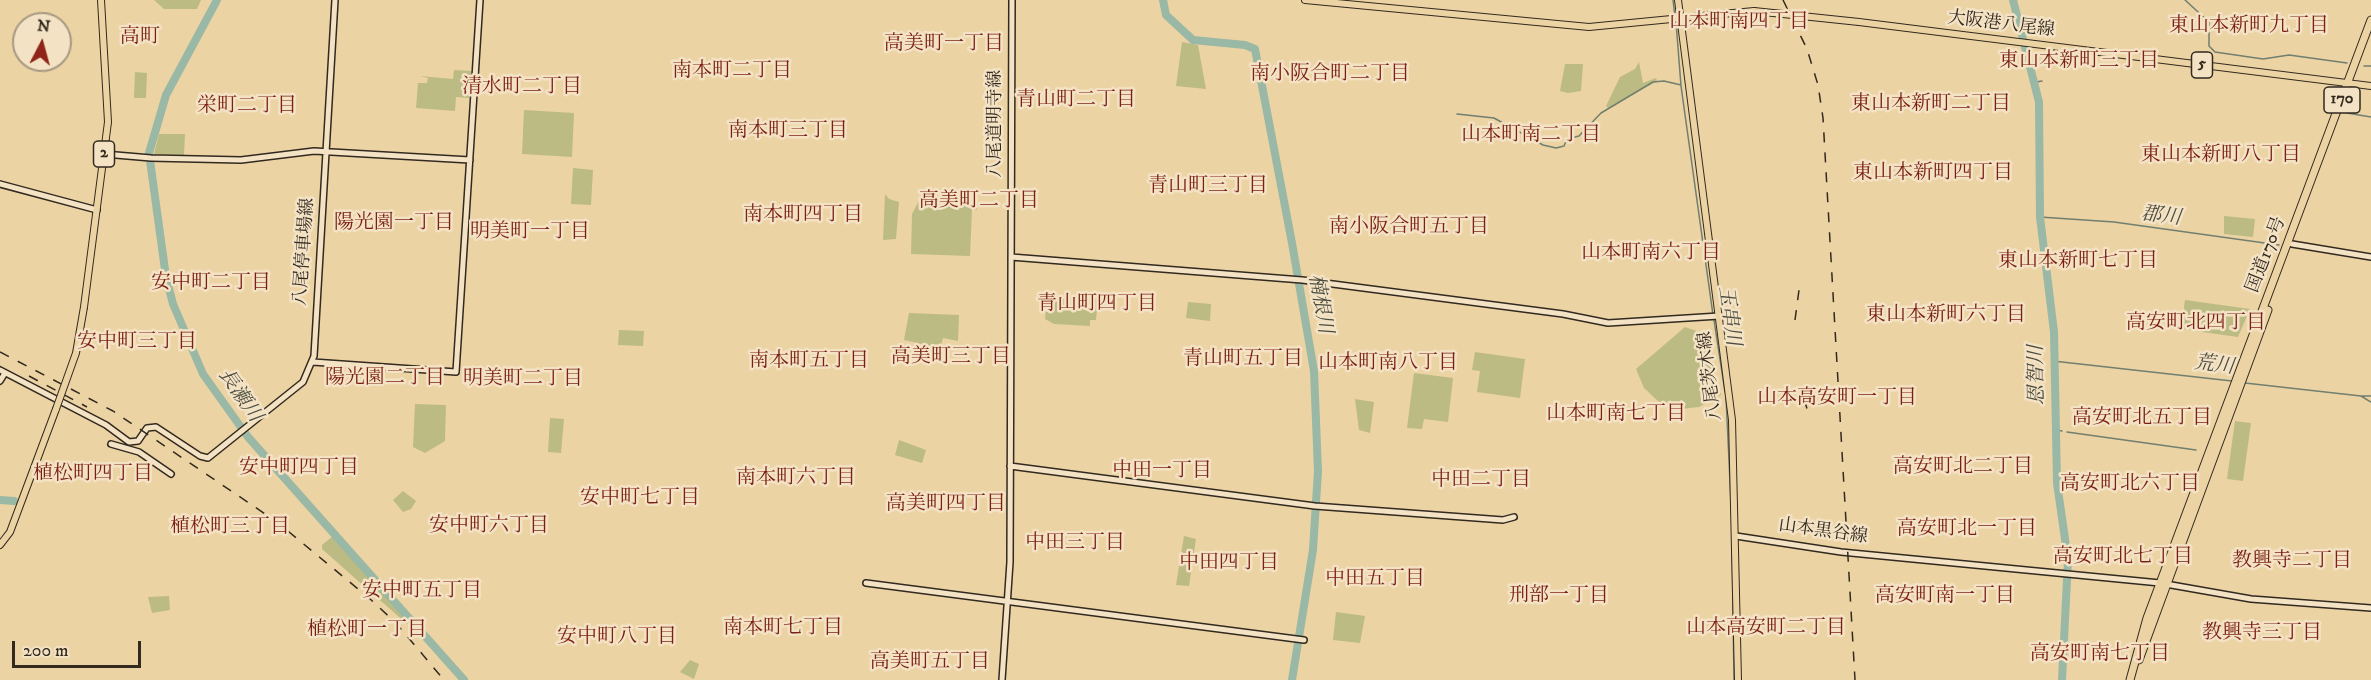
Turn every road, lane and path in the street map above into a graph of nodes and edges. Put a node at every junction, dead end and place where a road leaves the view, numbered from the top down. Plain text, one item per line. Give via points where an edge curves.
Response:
1 (101, 0) edge
2 (335, 0) edge
3 (480, 0) edge
4 (1012, 0) edge
5 (1305, 0) edge
6 (1678, 0) edge
7 (1677, 19) junction
8 (2371, 20) edge
9 (2348, 83) junction
10 (2371, 86) edge
11 (327, 152) junction
12 (104, 154) junction
13 (470, 160) junction
14 (2313, 180) junction
15 (0, 184) edge
16 (97, 210) junction
17 (2292, 244) junction
18 (1011, 257) junction
19 (2371, 257) edge
20 (1716, 317) junction
21 (313, 362) junction
22 (2, 372) edge
23 (0, 381) edge
24 (111, 444) dead end
25 (1010, 466) junction
26 (171, 474) dead end
27 (1514, 517) dead end
28 (1736, 536) junction
29 (0, 545) edge
30 (866, 583) dead end
31 (2163, 584) junction
32 (1009, 602) junction
33 (2371, 608) edge
34 (1304, 640) dead end
35 (1002, 680) edge
36 (1738, 680) edge
37 (2130, 680) edge
38 (2135, 680) edge

1 - 12 main road, 2 via 108,122
2 - 11 street, 八尾停車場線
3 - 13 street
4 - 18 street, 八尾道明寺線
5 - 7 main road, 大阪港八尾線 / 5 via 1589,27
6 - 7 main road, 八尾茨木線
7 - 9 main road, 大阪港八尾線 / 5, bridge via 1754,11
7 - 20 main road, 八尾茨木線
8 - 9 highway, 国道170号 / 170
9 - 10 main road, 大阪港八尾線 / 5
9 - 14 highway, 国道170号 / 170
11 - 12 street via 246,160
11 - 13 street
11 - 21 street, 八尾停車場線
12 - 16 main road, 2
13 - 21 street via 456,372
14 - 17 highway, 国道170号 / 170
14 - 31 highway, 国道170号 / 170
15 - 16 street
16 - 29 main road, 2, bridge via 76,353 10,532
17 - 19 street
17 - 31 highway, 国道170号 / 170
18 - 20 street via 1302,280 1608,323
18 - 25 street, 八尾道明寺線
20 - 28 main road, 八尾茨木線 via 1732,420
21 - 22 street, 八尾停車場線 via 296,389 208,458 156,427 147,428 138,441 129,442 106,425
22 - 23 street
24 - 26 street via 139,452
25 - 27 street via 1317,506 1503,520
25 - 32 street, 八尾道明寺線
28 - 31 street, 山本黒谷線 via 1841,552
28 - 36 main road, 八尾茨木線
30 - 32 street
31 - 33 street, 山本黒谷線 via 2251,599
31 - 37 highway, 国道170号 / 170 via 2139,642
31 - 38 highway, 国道170号 / 170
32 - 34 street
32 - 35 street, 八尾道明寺線

